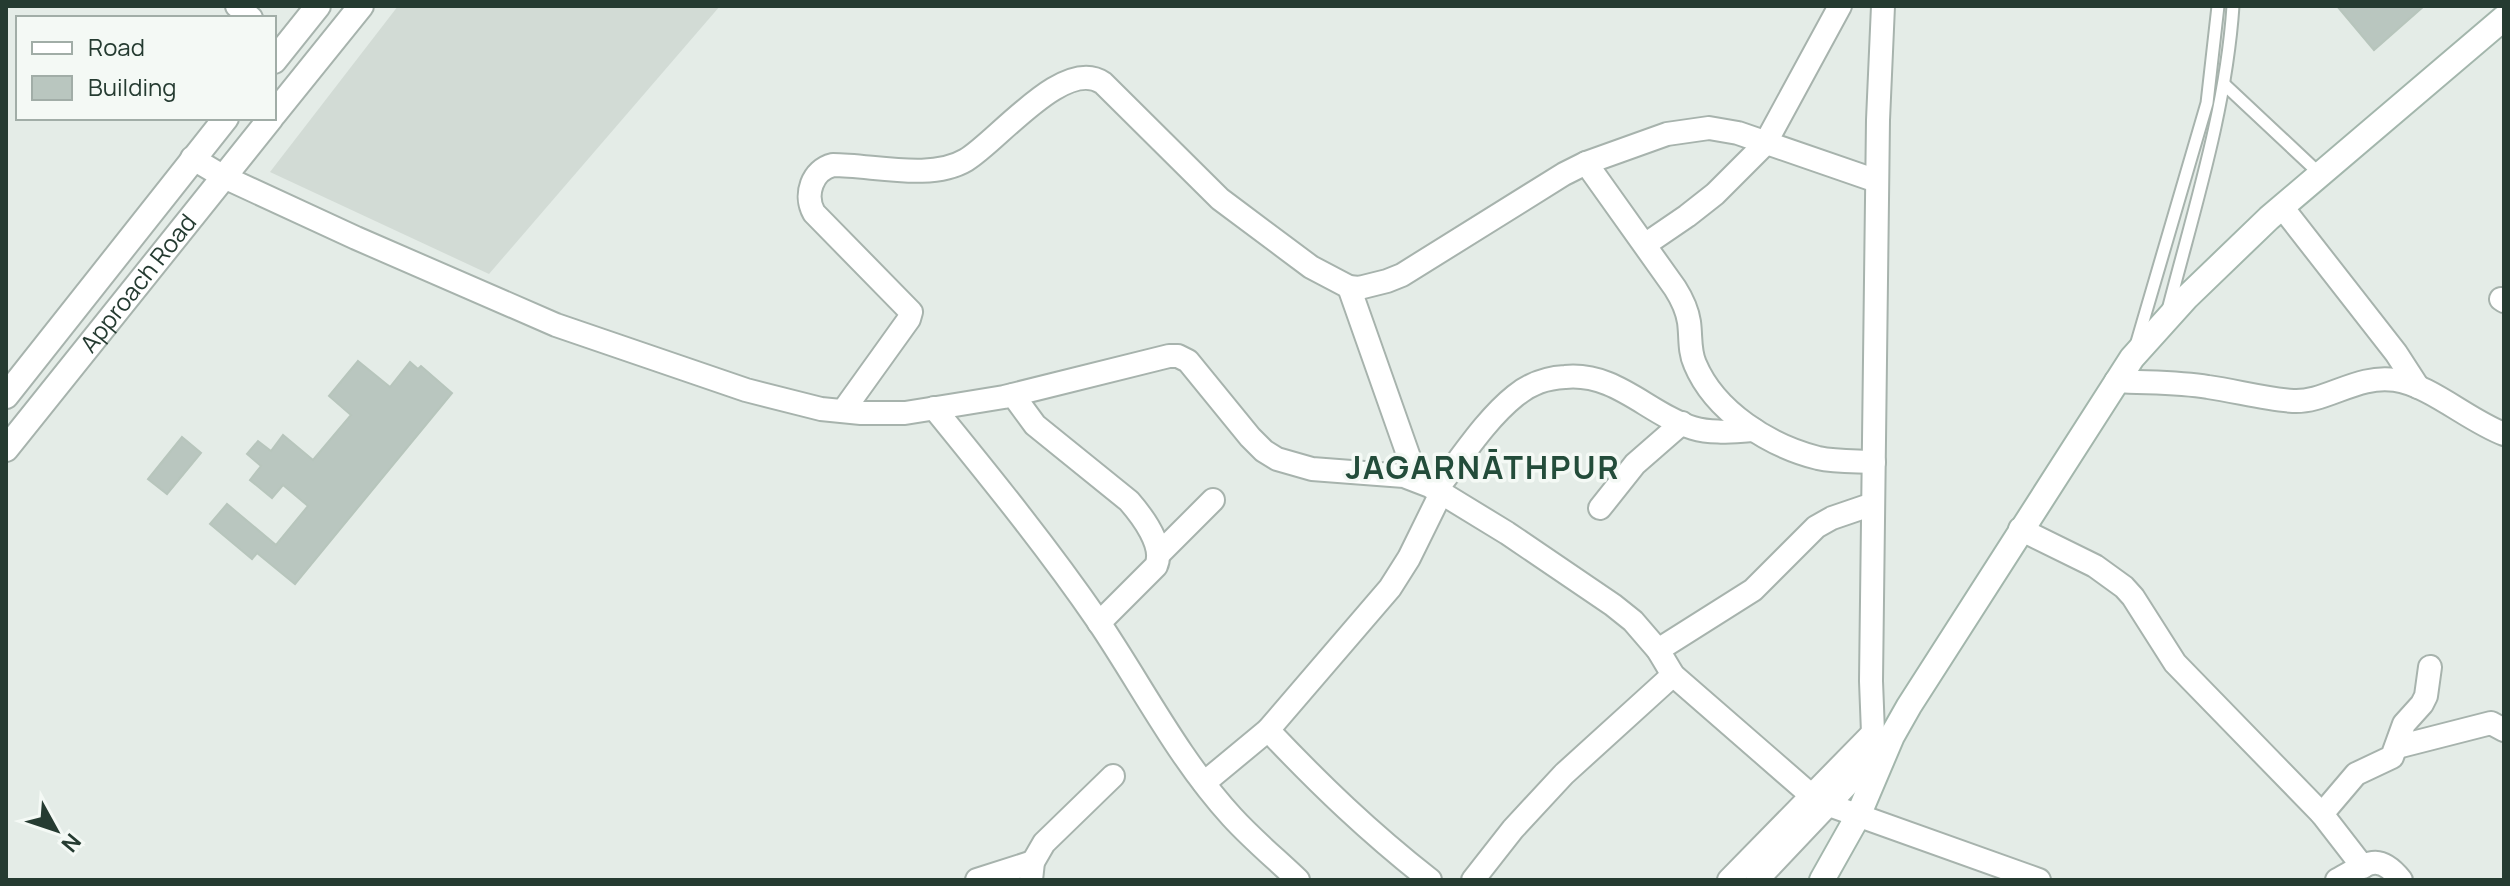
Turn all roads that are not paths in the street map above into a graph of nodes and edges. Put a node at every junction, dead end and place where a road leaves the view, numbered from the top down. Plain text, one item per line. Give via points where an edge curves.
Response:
1 (318, 6) edge
2 (361, 6) edge
3 (1840, 6) edge
4 (1883, 6) edge
5 (2218, 6) edge
6 (2233, 6) edge
7 (2504, 18) edge
8 (278, 49) edge
9 (2225, 85) junction
10 (276, 111) edge
11 (224, 120) edge
12 (269, 120) edge
13 (1765, 144) junction
14 (192, 158) junction
15 (1586, 163) junction
16 (2320, 174) junction
17 (224, 177) junction
18 (1877, 181) junction
19 (2282, 207) junction
20 (1646, 244) junction
21 (1349, 287) junction
22 (2165, 321) junction
23 (2132, 358) junction
24 (2116, 381) junction
25 (2418, 387) junction
26 (1013, 395) junction
27 (6, 396) edge
28 (934, 408) junction
29 (843, 411) junction
30 (1682, 423) junction
31 (1754, 430) junction
32 (2504, 434) edge
33 (6, 449) edge
34 (1874, 462) junction
35 (1432, 488) junction
36 (1213, 500) dead end
37 (1873, 504) junction
38 (1600, 508) dead end
39 (2020, 529) junction
40 (1159, 554) junction
41 (1099, 623) junction
42 (1658, 650) junction
43 (2430, 667) dead end
44 (1673, 675) junction
45 (1268, 730) junction
46 (2504, 730) edge
47 (2397, 747) junction
48 (1878, 748) junction
49 (1113, 776) dead end
50 (1204, 783) junction
51 (1820, 800) junction
52 (2322, 814) junction
53 (1858, 816) junction
54 (2363, 867) junction
55 (1032, 871) edge
56 (1732, 879) edge
57 (977, 880) edge
58 (1298, 880) edge
59 (1430, 880) edge
60 (1473, 880) edge
61 (1757, 880) edge
62 (1822, 880) edge
63 (2039, 880) edge
64 (2337, 880) edge
65 (2401, 880) edge

1 - 8 main road
2 - 10 main road, Approach Road
3 - 13 street
4 - 18 street
5 - 23 lane via 2207,103
6 - 9 lane
7 - 16 main road
9 - 16 lane
9 - 22 lane
11 - 14 main road, Approach Road
12 - 17 main road, Approach Road
13 - 15 street via 1723,129 1692,129
13 - 18 street
13 - 20 street via 1715,194
14 - 17 street
14 - 27 main road, Approach Road
15 - 20 street
15 - 21 street via 1402,275
16 - 19 main road
17 - 29 street via 556,325 746,390
17 - 33 main road, Approach Road
18 - 34 street
19 - 22 main road
19 - 25 street
20 - 31 street via 1687,311 1699,372 1724,406
21 - 29 street via 1311,267 1220,199 1103,83 1076,79 1049,91 955,165 928,171 833,165 816,176 809,194 814,213 911,312
21 - 35 street
22 - 23 main road
23 - 24 main road
24 - 25 street via 2207,386 2294,401 2379,379
24 - 39 main road
25 - 32 street
26 - 28 street
26 - 35 street via 1169,356 1184,357 1241,428 1277,459 1312,469 1384,473
26 - 40 street via 1035,425 1129,501
28 - 29 street via 905,413
28 - 41 street via 1025,519
30 - 31 street via 1704,431
30 - 35 street via 1611,383 1579,375 1547,378 1513,397
30 - 38 street via 1635,464
31 - 34 street via 1820,459
34 - 37 street
35 - 42 street via 1613,605
35 - 45 street via 1409,558 1390,588
36 - 40 street
37 - 42 street via 1816,527 1753,590
37 - 48 street via 1871,681
39 - 48 main road
39 - 52 street via 2095,566 2124,587 2175,663
40 - 41 street via 1156,566
41 - 50 street
42 - 44 street
43 - 47 street via 2426,696 2404,724
44 - 51 street
44 - 60 street via 1556,783
45 - 50 street
45 - 59 street via 1364,827
46 - 47 street via 2491,723
47 - 52 street via 2389,759 2356,774
48 - 51 street
48 - 53 main road
49 - 55 street via 1037,851
50 - 58 street
51 - 53 street
51 - 56 street
51 - 61 street
52 - 54 street
53 - 62 main road
53 - 63 street
54 - 64 street
54 - 65 street via 2382,862
55 - 57 street

